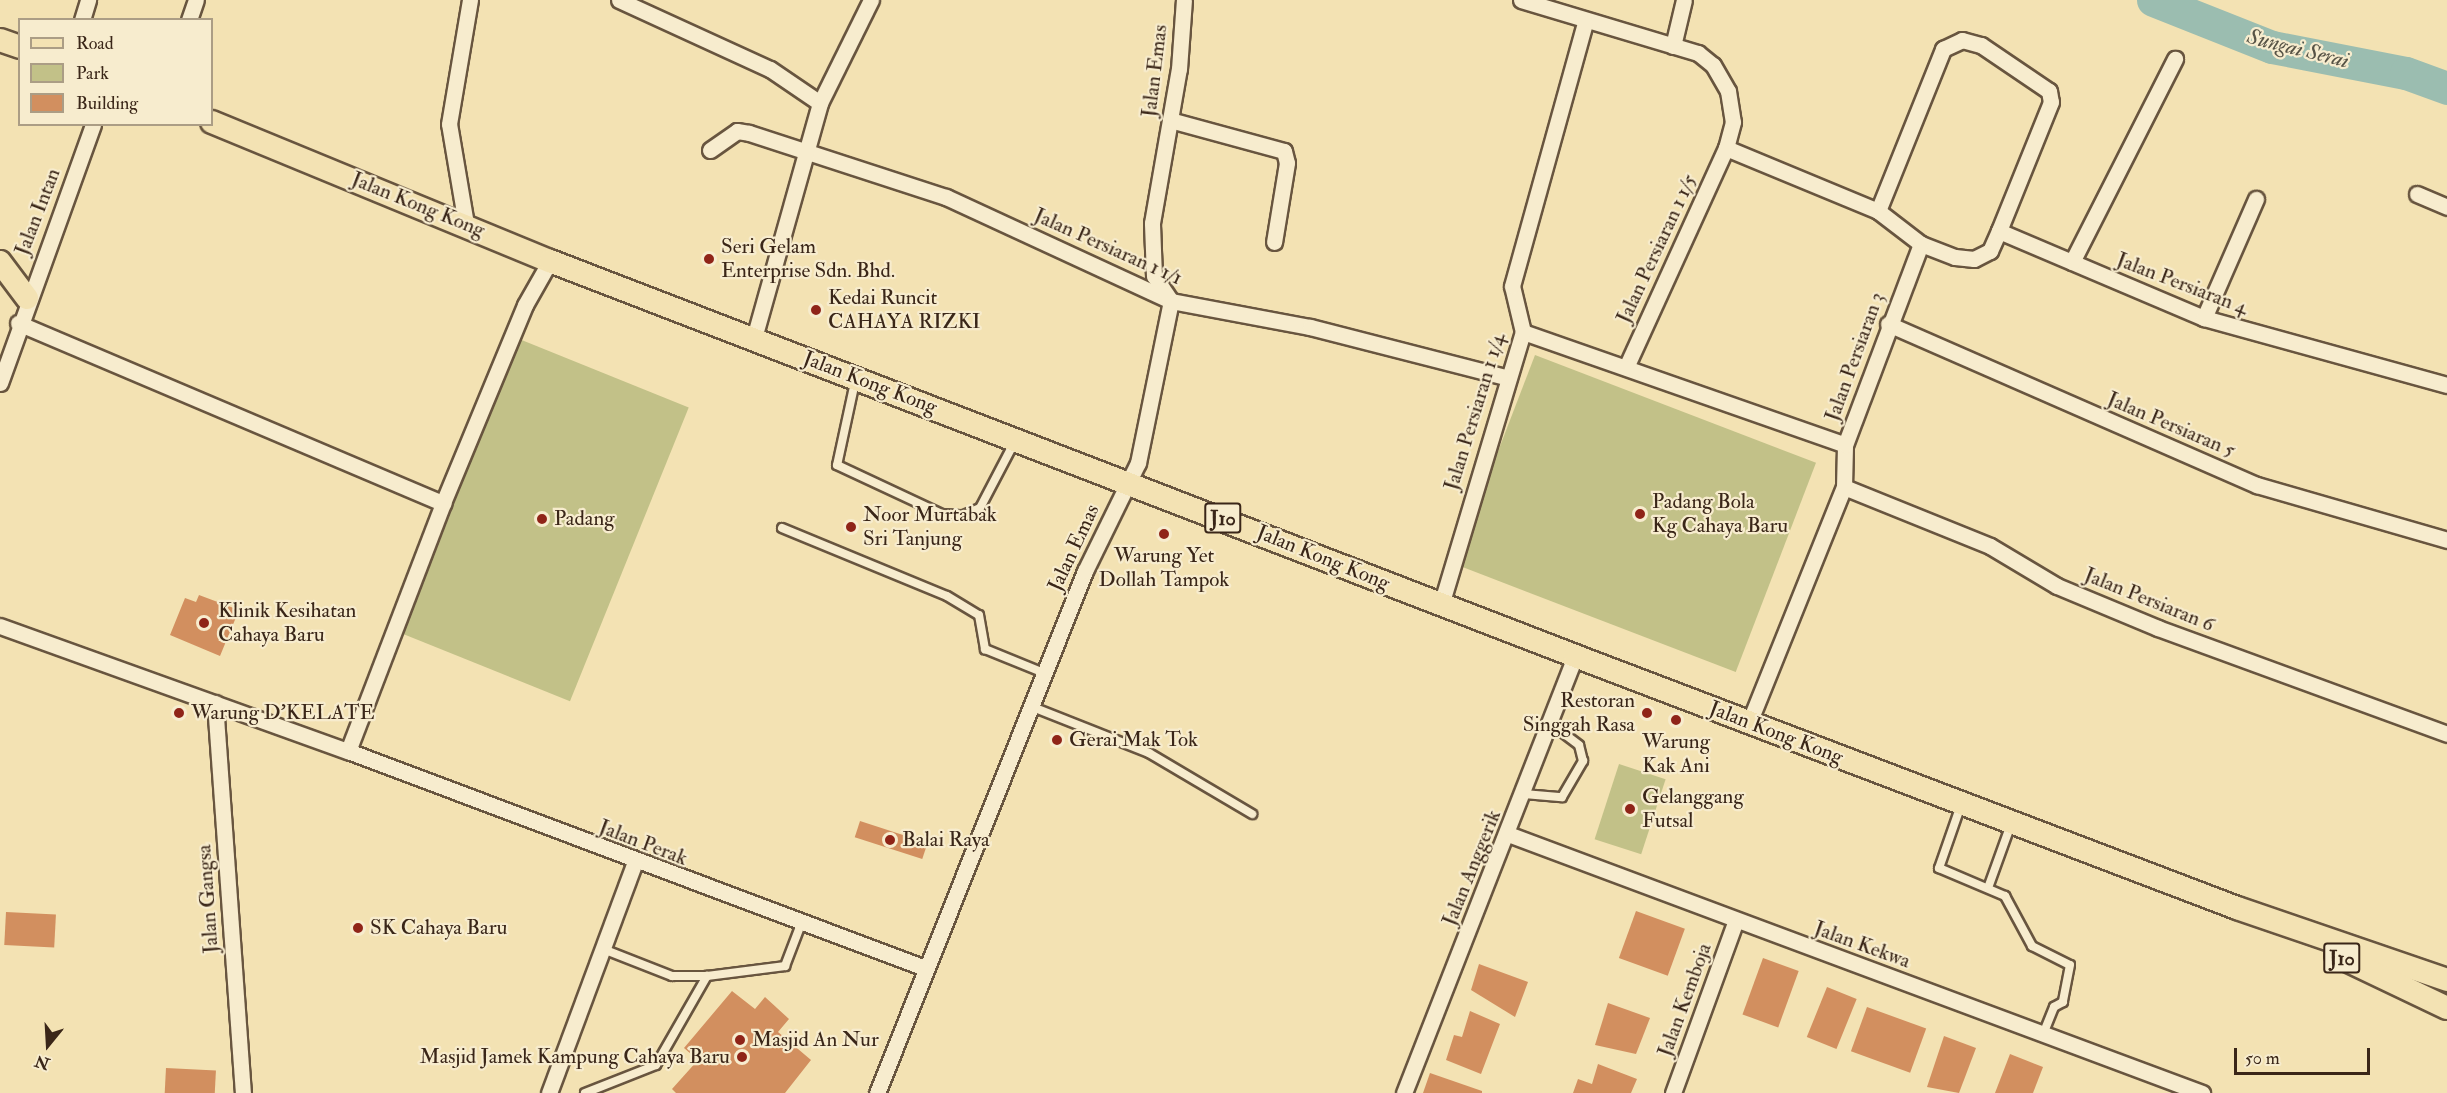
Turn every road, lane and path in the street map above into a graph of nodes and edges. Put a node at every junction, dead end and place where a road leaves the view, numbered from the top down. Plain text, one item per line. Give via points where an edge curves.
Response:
1 (88, 0) edge
2 (196, 0) edge
3 (470, 0) edge
4 (620, 0) edge
5 (871, 0) edge
6 (1184, 0) edge
7 (1521, 0) edge
8 (1684, 0) edge
9 (83, 18) edge
10 (190, 18) edge
11 (1585, 23) junction
12 (0, 40) edge
13 (18, 46) edge
14 (1673, 46) junction
15 (2175, 59) dead end
16 (820, 103) junction
17 (1170, 120) junction
18 (213, 122) edge
19 (92, 126) edge
20 (1726, 148) junction
21 (710, 150) dead end
22 (808, 154) junction
23 (2417, 194) dead end
24 (2256, 199) dead end
25 (2447, 207) edge
26 (1878, 211) junction
27 (466, 224) junction
28 (2000, 231) junction
29 (1274, 242) dead end
30 (1921, 244) junction
31 (550, 261) junction
32 (0, 262) edge
33 (2072, 262) junction
34 (27, 298) junction
35 (1171, 301) junction
36 (2204, 318) junction
37 (18, 323) junction
38 (1888, 324) junction
39 (1523, 332) junction
40 (754, 338) junction
41 (1626, 367) junction
42 (1505, 377) junction
43 (856, 378) junction
44 (0, 383) edge
45 (2447, 385) edge
46 (1016, 439) junction
47 (1845, 445) junction
48 (1129, 481) junction
49 (1844, 487) junction
50 (443, 503) junction
51 (782, 528) dead end
52 (2447, 540) edge
53 (1440, 605) junction
54 (0, 626) edge
55 (1575, 656) junction
56 (1044, 673) junction
57 (215, 703) junction
58 (1030, 706) junction
59 (1749, 723) junction
60 (1552, 725) junction
61 (2447, 734) edge
62 (348, 751) junction
63 (1524, 794) junction
64 (1961, 804) junction
65 (1252, 814) dead end
66 (2011, 823) junction
67 (1508, 834) junction
68 (635, 862) junction
69 (1988, 888) junction
70 (2237, 908) junction
71 (1736, 920) junction
72 (801, 924) junction
73 (603, 949) junction
74 (925, 968) junction
75 (707, 976) junction
76 (2447, 980) edge
77 (2447, 1008) edge
78 (2043, 1034) junction
79 (243, 1093) edge
80 (550, 1093) edge
81 (585, 1093) edge
82 (878, 1093) edge
83 (1404, 1093) edge
84 (1673, 1093) edge
85 (2202, 1093) edge

1 - 9 street
2 - 10 street
3 - 27 street via 449,124
4 - 16 street via 760,64
5 - 16 street
6 - 17 street, Jalan Emas
7 - 11 street, Jalan Persiaran 1 1/5
8 - 14 street
11 - 14 street, Jalan Persiaran 1 1/5
11 - 39 street, Jalan Persiaran 1 1/4 via 1512,286
12 - 13 main road
14 - 20 street, Jalan Persiaran 1 1/5 via 1698,53 1713,65 1728,91 1733,122
15 - 33 street
16 - 22 street
17 - 29 street via 1284,151 1287,163
17 - 35 street, Jalan Emas via 1152,223 1154,276
18 - 27 main road, Jalan Kong Kong / J10
19 - 34 street, Jalan Intan
20 - 26 street
20 - 41 street, Jalan Persiaran 1 1/5
21 - 22 street, Jalan Persiaran 1 1/1 via 737,130
22 - 35 street, Jalan Persiaran 1 1/1 via 946,197
22 - 40 street
23 - 25 street
24 - 36 street
26 - 28 street via 1943,49 1962,40 1981,45 2049,91 2051,102
26 - 30 street
27 - 31 main road, Jalan Kong Kong / J10
28 - 30 street via 1990,250 1974,259
28 - 33 street, Jalan Persiaran 4
30 - 38 street, Jalan Persiaran 3
31 - 40 main road, Jalan Kong Kong / J10
31 - 50 street via 525,305
32 - 34 main road
33 - 36 street, Jalan Persiaran 4
34 - 37 street, Jalan Intan
35 - 42 street, Jalan Persiaran 1 1/1 via 1310,327
35 - 48 street, Jalan Emas via 1138,463
36 - 45 street, Jalan Persiaran 4
37 - 44 street, Jalan Intan
37 - 50 street
38 - 47 street, Jalan Persiaran 3
38 - 52 street, Jalan Persiaran 5 via 2257,485
39 - 41 street
39 - 42 street, Jalan Persiaran 1 1/4
40 - 43 main road, Jalan Kong Kong / J10
41 - 47 street
42 - 53 street, Jalan Persiaran 1 1/4
43 - 46 main road, Jalan Kong Kong / J10
43 - 46 lane via 837,465 942,514 964,515 980,508
46 - 48 main road, Jalan Kong Kong / J10
47 - 49 street, Jalan Persiaran 3
48 - 53 main road, Jalan Kong Kong / J10
48 - 56 street, Jalan Emas via 1084,571
49 - 59 street
49 - 61 street, Jalan Persiaran 6 via 1990,546 2057,586 2158,628
50 - 62 street
51 - 56 lane via 947,596 979,615 985,649
53 - 55 main road, Jalan Kong Kong / J10
54 - 57 street, Jalan Perak
55 - 59 main road, Jalan Kong Kong / J10
55 - 60 street, Jalan Anggerik
56 - 58 street, Jalan Emas
57 - 62 street, Jalan Perak
57 - 79 street, Jalan Gangsa
58 - 65 lane via 1149,753
58 - 74 street, Jalan Emas
59 - 64 main road, Jalan Kong Kong / J10
60 - 63 street, Jalan Anggerik
60 - 63 lane via 1579,745 1583,761 1562,797
62 - 68 street, Jalan Perak
63 - 67 street, Jalan Anggerik
64 - 66 main road, Jalan Kong Kong / J10
64 - 69 lane via 1939,868
66 - 69 lane
66 - 70 main road, Jalan Kong Kong / J10
67 - 71 street, Jalan Kekwa
67 - 83 street, Jalan Anggerik
68 - 72 street, Jalan Perak
68 - 73 street
69 - 78 lane via 2013,905 2032,946 2070,965 2063,1002 2054,1007
70 - 76 main road, Jalan Kong Kong / J10
70 - 77 main road, Jalan Kong Kong / J10
71 - 78 street, Jalan Kekwa
71 - 84 street, Jalan Kemboja
72 - 74 street, Jalan Perak
72 - 75 lane via 785,966
73 - 75 lane via 672,976
73 - 80 street
74 - 82 street, Jalan Emas
75 - 81 lane via 656,1065
78 - 85 street, Jalan Kekwa

